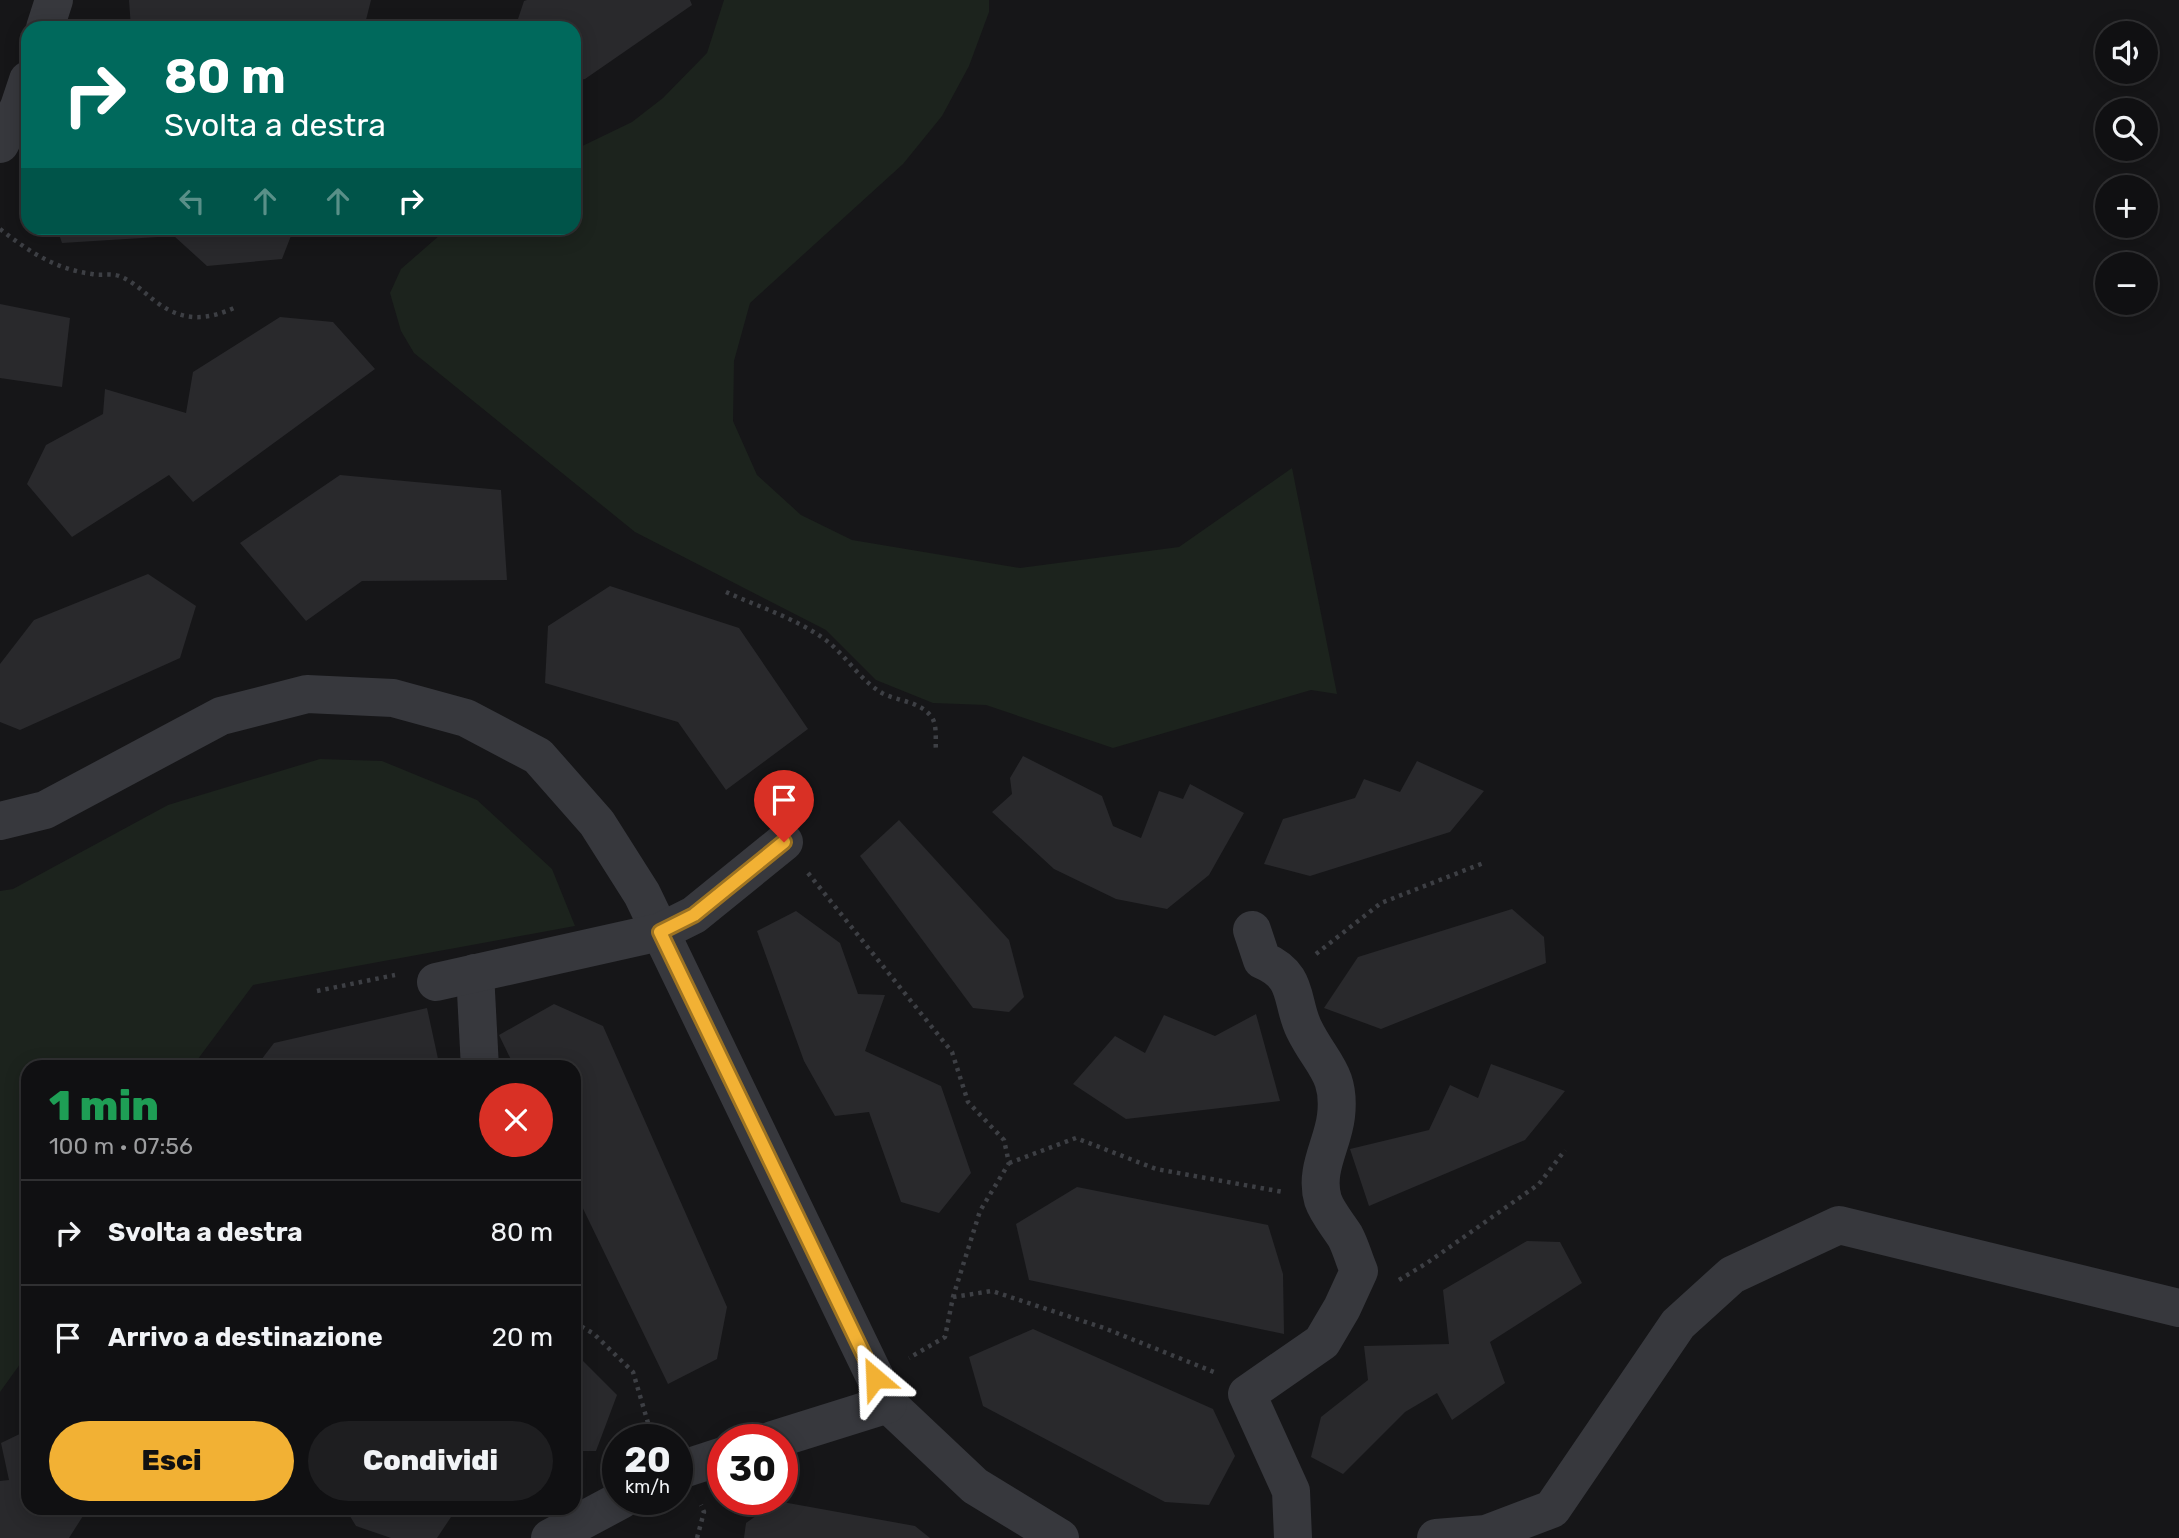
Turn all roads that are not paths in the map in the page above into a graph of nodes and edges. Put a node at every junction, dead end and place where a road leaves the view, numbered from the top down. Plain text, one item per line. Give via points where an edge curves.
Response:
1 (54, 0) edge
2 (48, 21) edge
3 (21, 101) edge
4 (0, 144) edge
5 (0, 821) edge
6 (784, 842) road end
7 (1252, 930) dead end
8 (660, 932) junction
9 (475, 974) junction
10 (436, 982) road end
11 (480, 1060) edge
12 (2179, 1308) edge
13 (881, 1391) junction
14 (798, 1429) edge
15 (602, 1510) edge
16 (550, 1538) edge
17 (1060, 1538) edge
18 (1293, 1538) edge
19 (1436, 1538) edge

1 - 2 street
3 - 4 street
5 - 8 street via 45,810 221,716 307,694 393,698 466,718 538,756 597,823
6 - 8 street via 694,915
7 - 18 street via 1262,960 1285,976 1303,1028 1336,1085 1336,1118 1321,1168 1323,1199 1359,1271 1322,1342 1247,1394 1291,1491
8 - 9 street
8 - 13 street
9 - 10 street
9 - 11 street
12 - 19 street via 1839,1225 1732,1275 1678,1324 1552,1509 1486,1534
13 - 14 street
13 - 17 street via 975,1486
15 - 16 street

